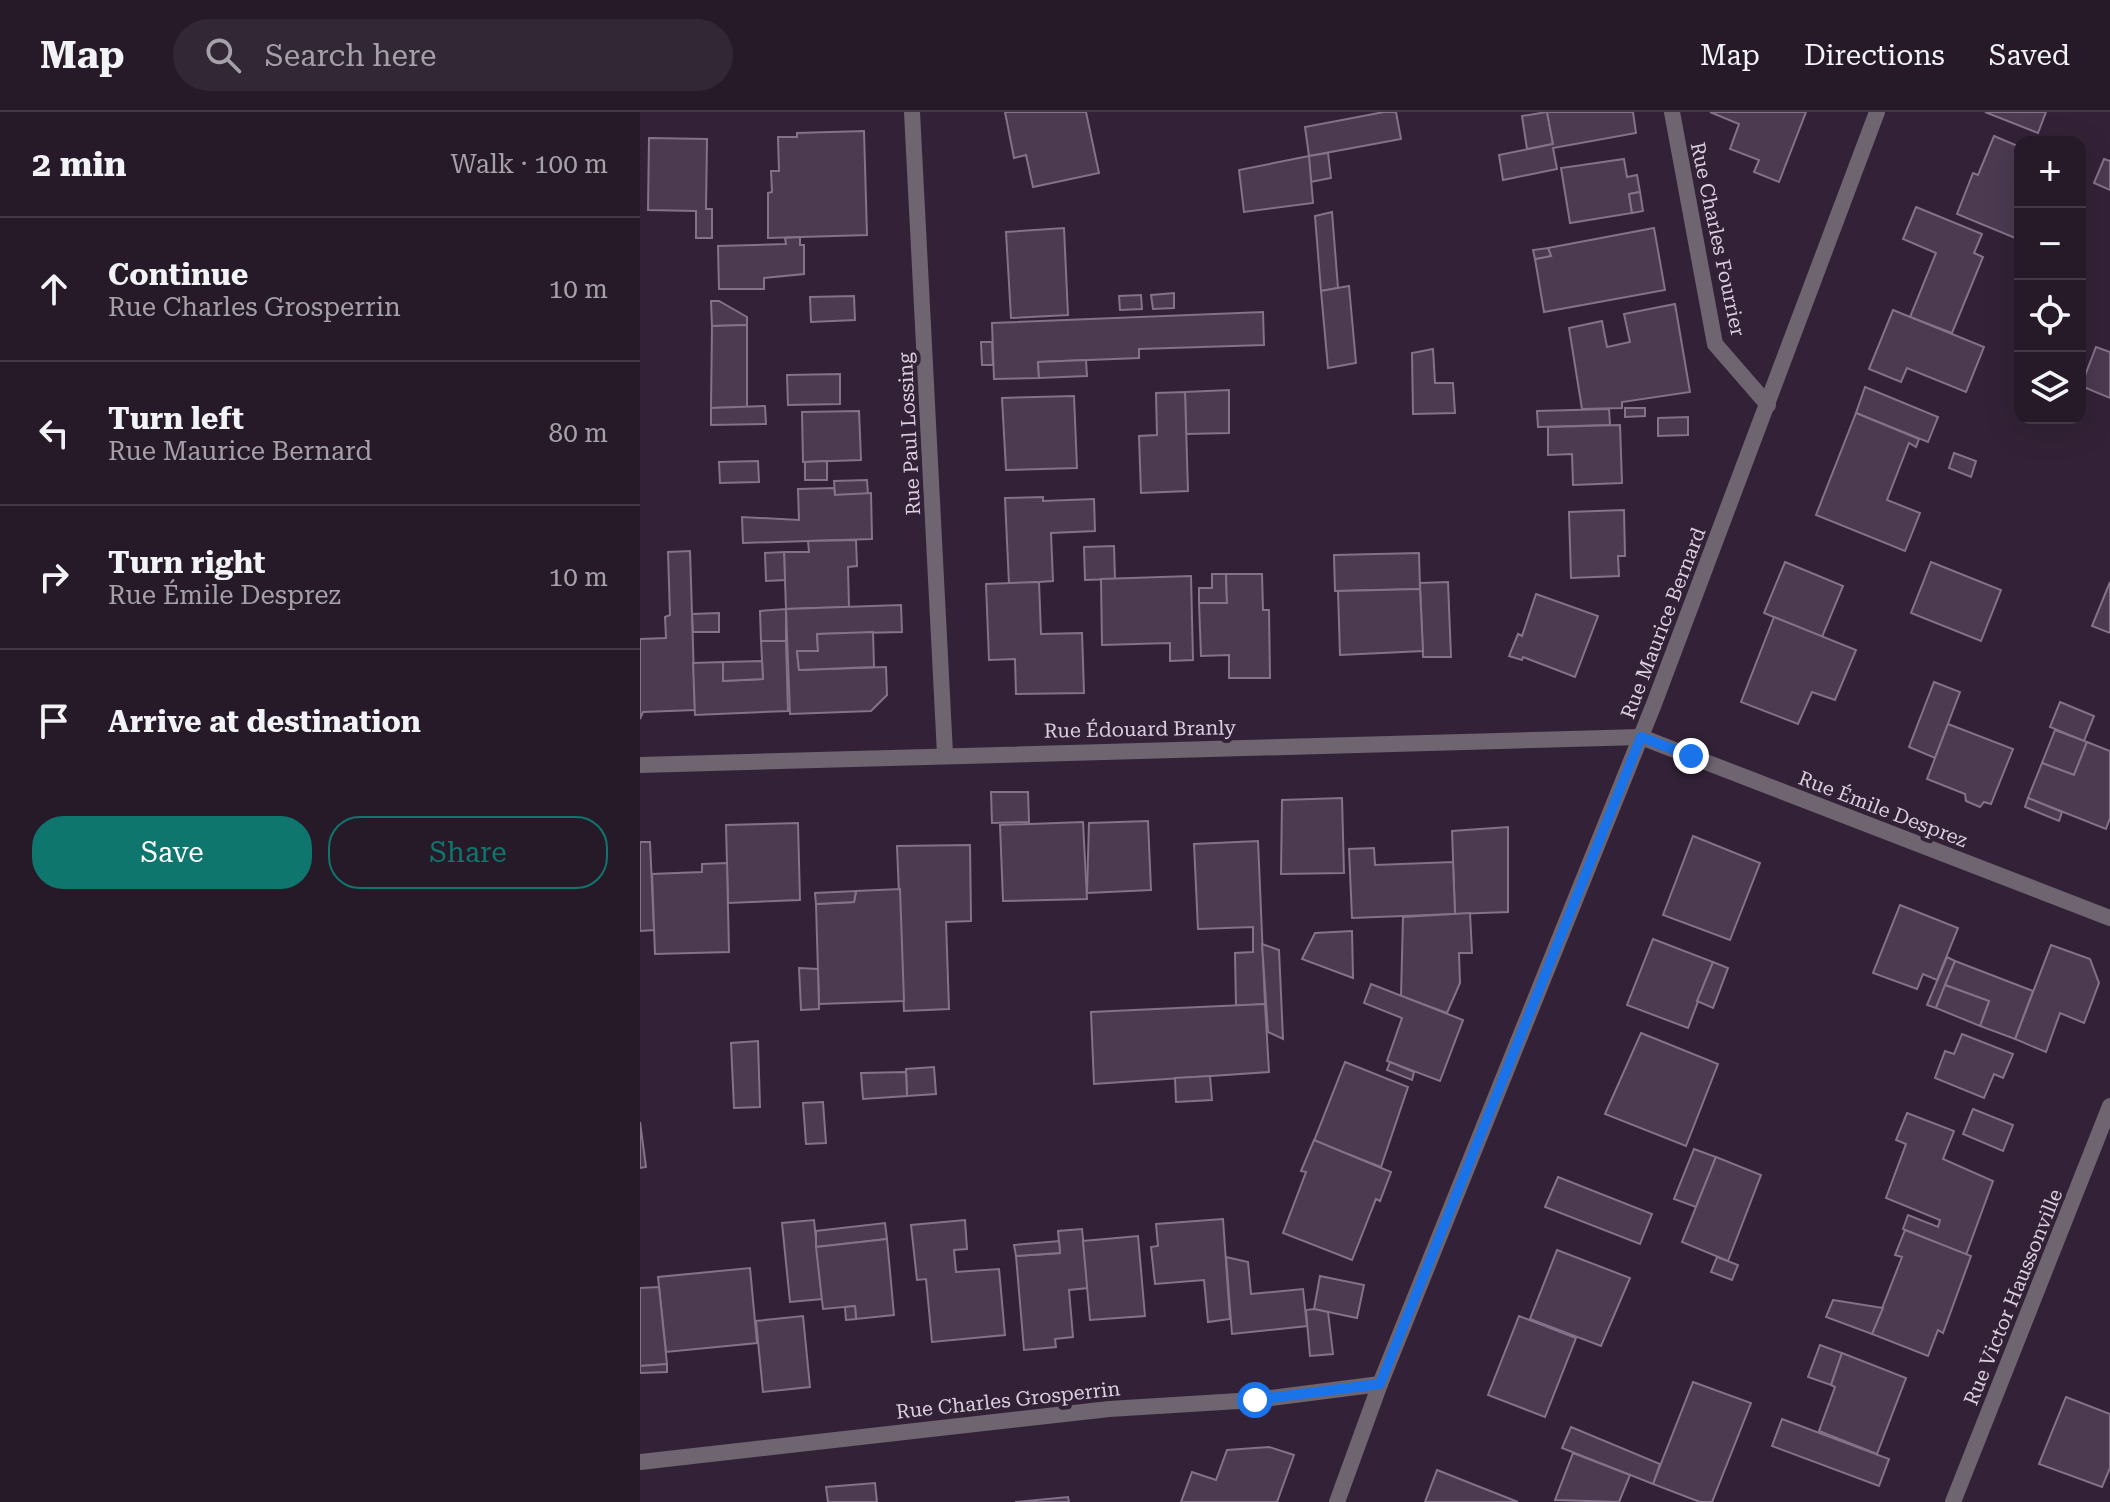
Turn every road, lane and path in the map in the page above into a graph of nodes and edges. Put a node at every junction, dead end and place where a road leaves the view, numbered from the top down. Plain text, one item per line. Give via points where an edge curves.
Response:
1 (912, 112) edge
2 (1672, 112) edge
3 (1877, 112) edge
4 (1768, 405) junction
5 (1641, 737) junction
6 (945, 754) junction
7 (640, 765) edge
8 (2110, 918) edge
9 (2110, 1106) edge
10 (1380, 1384) junction
11 (640, 1462) edge
12 (1337, 1502) edge
13 (1953, 1502) edge

1 - 6 street, Rue Paul Lossing
2 - 4 street, Rue Charles Fourrier via 1715,344
3 - 4 street, Rue Maurice Bernard
4 - 5 street, Rue Maurice Bernard
5 - 6 street, Rue Édouard Branly
5 - 8 street, Rue Émile Desprez
5 - 10 street, Rue Maurice Bernard
6 - 7 street, Rue Édouard Branly
9 - 13 street, Rue Victor Haussonville
10 - 11 street, Rue Charles Grosperrin
10 - 12 street, Rue Maurice Bernard

